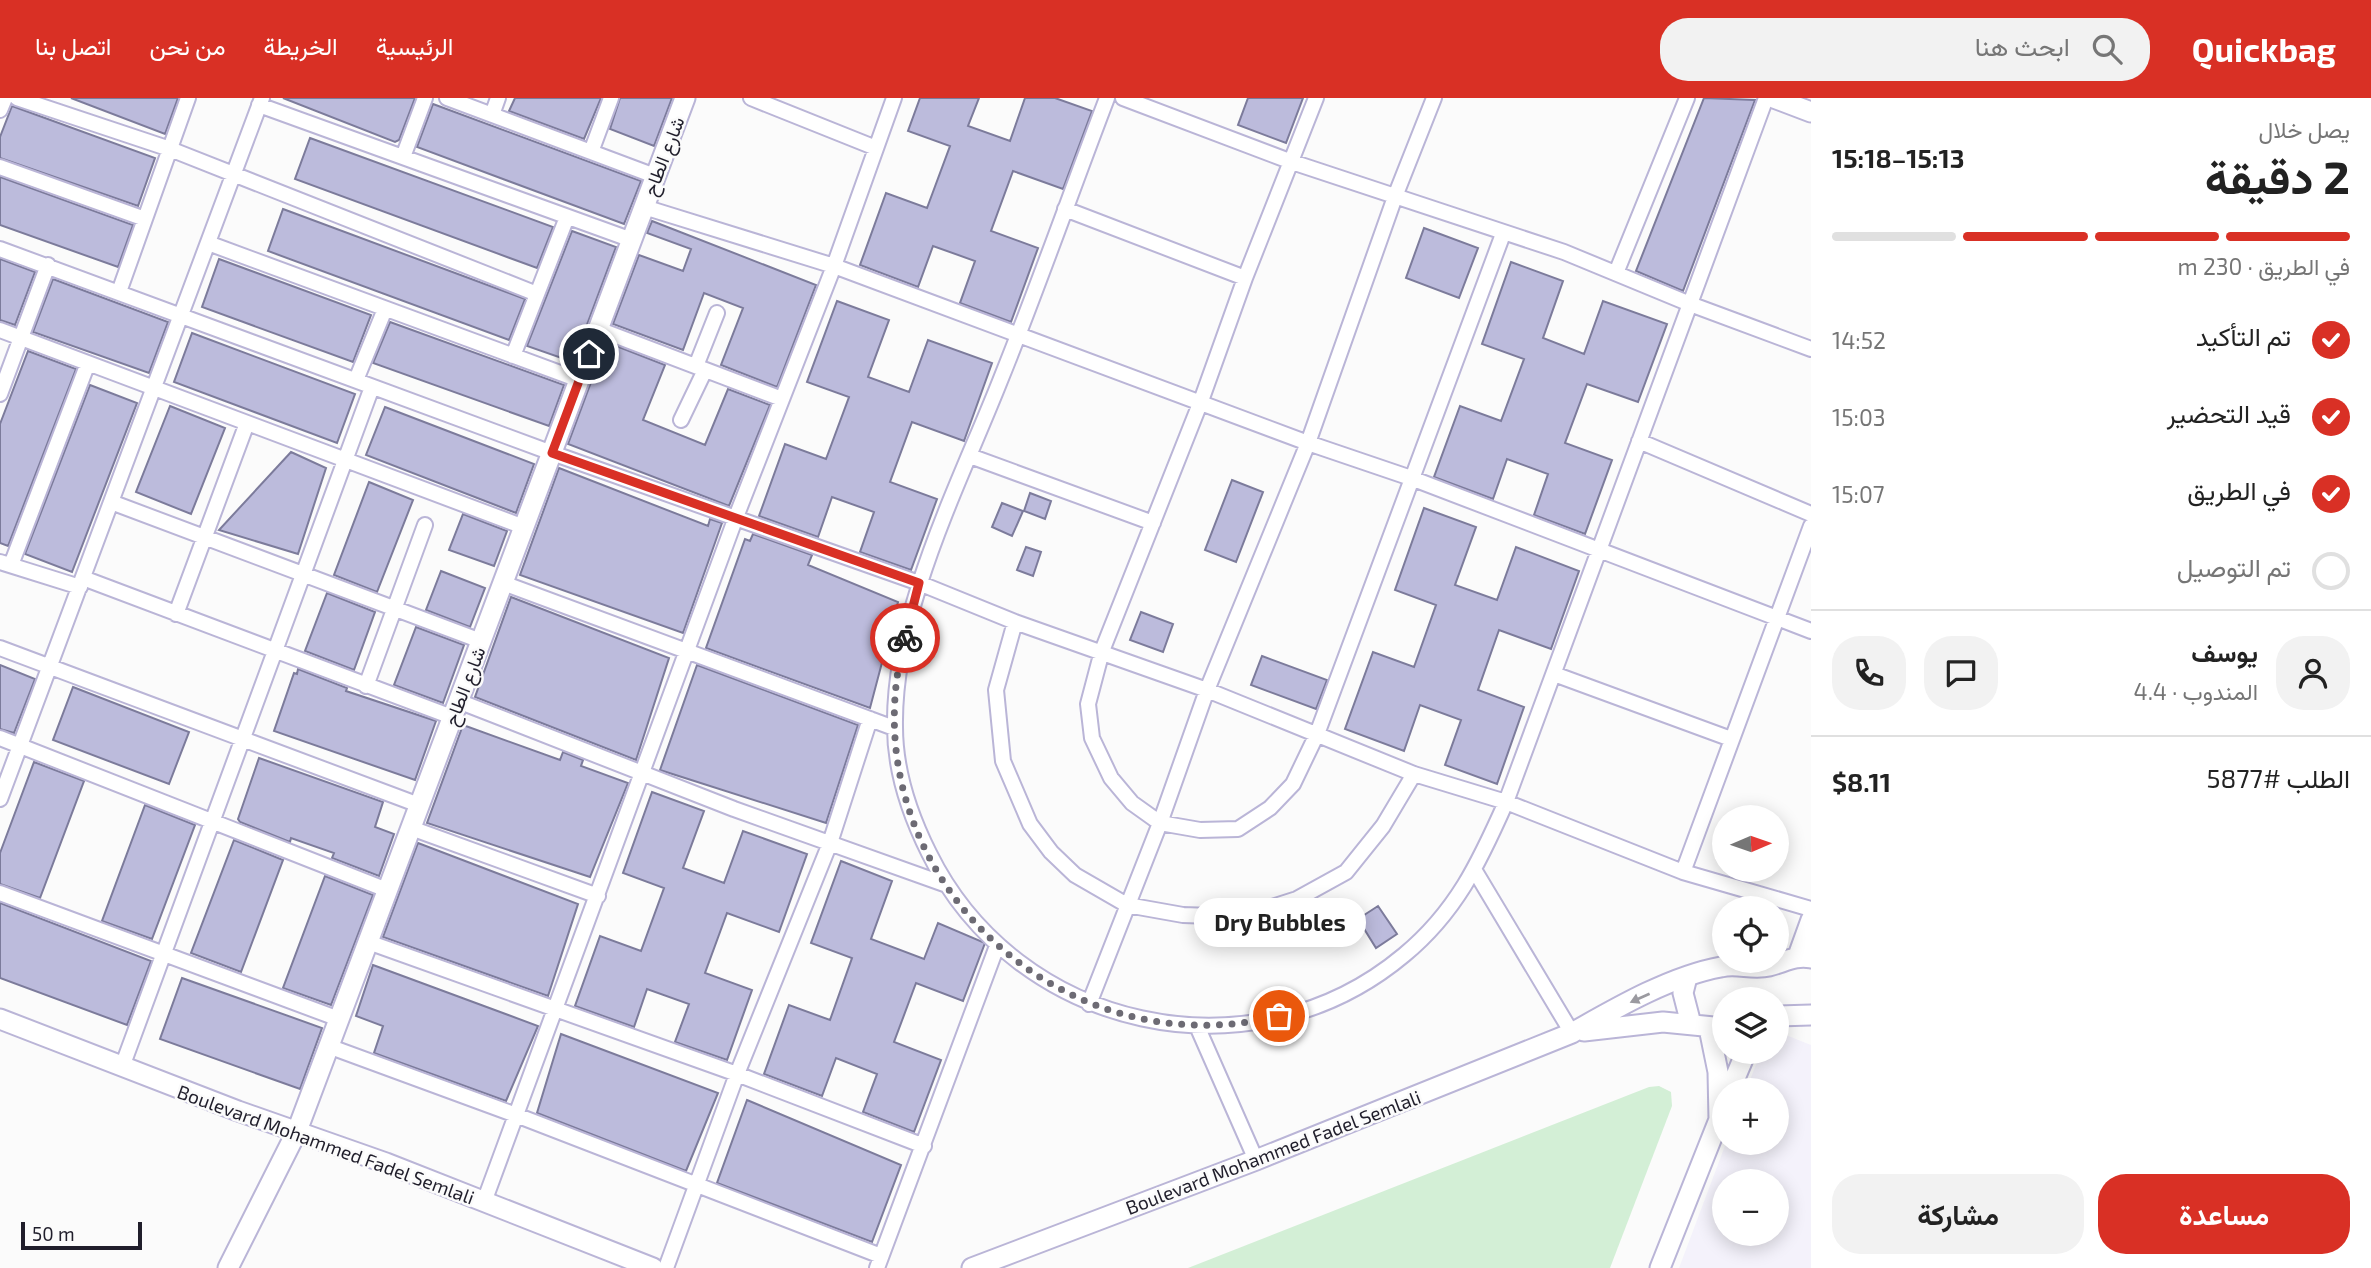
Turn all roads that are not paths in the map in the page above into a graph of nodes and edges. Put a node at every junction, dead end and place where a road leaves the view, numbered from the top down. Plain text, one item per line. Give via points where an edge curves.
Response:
1 (5, 98) edge
2 (17, 98) edge
3 (188, 98) edge
4 (425, 98) edge
5 (447, 98) edge
6 (498, 98) edge
7 (611, 98) edge
8 (685, 98) edge
9 (751, 98) edge
10 (894, 98) edge
11 (1107, 98) edge
12 (1123, 98) edge
13 (1316, 98) edge
14 (1434, 98) edge
15 (1687, 98) edge
16 (1766, 98) edge
17 (1774, 98) edge
18 (261, 102) edge
19 (0, 110) edge
20 (1811, 112) edge
21 (492, 115) junction
22 (876, 148) junction
23 (170, 149) junction
24 (592, 152) junction
25 (403, 157) junction
26 (1292, 162) junction
27 (0, 167) edge
28 (234, 174) junction
29 (655, 176) junction
30 (1396, 194) junction
31 (644, 207) junction
32 (1065, 209) junction
33 (567, 216) junction
34 (145, 219) junction
35 (1503, 234) junction
36 (632, 240) junction
37 (208, 243) junction
38 (0, 249) edge
39 (48, 265) junction
40 (834, 266) junction
41 (1616, 273) junction
42 (1245, 278) junction
43 (119, 292) junction
44 (537, 294) junction
45 (1690, 304) junction
46 (385, 309) junction
47 (717, 313) dead end
48 (180, 315) junction
49 (598, 329) junction
50 (0, 330) edge
51 (1019, 334) junction
52 (21, 338) junction
53 (1811, 349) edge
54 (513, 356) junction
55 (88, 363) junction
56 (701, 368) junction
57 (356, 380) junction
58 (579, 380) junction
59 (372, 387) junction
60 (154, 388) junction
61 (0, 394) edge
62 (782, 399) junction
63 (1201, 401) junction
64 (681, 420) dead end
65 (247, 423) junction
66 (1639, 441) junction
67 (1308, 443) junction
68 (552, 453) junction
69 (970, 456) junction
70 (345, 460) junction
71 (1411, 478) junction
72 (111, 502) junction
73 (1811, 514) edge
74 (736, 517) junction
75 (1153, 523) junction
76 (425, 525) dead end
77 (1811, 526) edge
78 (524, 527) junction
79 (203, 537) junction
80 (1598, 550) junction
81 (5, 564) edge
82 (303, 574) junction
83 (82, 583) junction
84 (503, 583) junction
85 (919, 583) junction
86 (395, 609) junction
87 (176, 614) junction
88 (1776, 619) junction
89 (1015, 622) junction
90 (1811, 631) edge
91 (481, 641) junction
92 (0, 648) edge
93 (276, 650) junction
94 (1102, 651) junction
95 (688, 652) junction
96 (50, 666) junction
97 (1554, 674) junction
98 (366, 686) junction
99 (1207, 690) junction
100 (455, 709) junction
101 (870, 719) junction
102 (894, 728) junction
103 (1317, 734) junction
104 (0, 738) edge
105 (243, 739) junction
106 (1731, 739) junction
107 (20, 746) junction
108 (644, 774) junction
109 (1414, 774) junction
110 (0, 799) edge
111 (1506, 802) junction
112 (419, 805) junction
113 (212, 822) junction
114 (1160, 823) junction
115 (411, 828) junction
116 (830, 843) junction
117 (1475, 871) junction
118 (1683, 872) junction
119 (944, 884) junction
120 (387, 890) junction
121 (0, 893) edge
122 (598, 896) junction
123 (1127, 905) junction
124 (1811, 909) edge
125 (1811, 920) edge
126 (368, 942) junction
127 (997, 946) junction
128 (164, 954) junction
129 (1804, 957) edge
130 (1687, 977) junction
131 (1089, 1004) junction
132 (555, 1008) junction
133 (1789, 1016) edge
134 (1811, 1016) edge
135 (0, 1019) edge
136 (339, 1019) junction
137 (1197, 1026) junction
138 (1708, 1027) edge
139 (1572, 1033) junction
140 (328, 1046) junction
141 (122, 1067) junction
142 (737, 1074) junction
143 (1718, 1078) edge
144 (516, 1115) junction
145 (297, 1131) junction
146 (1712, 1137) edge
147 (923, 1146) junction
148 (1256, 1160) junction
149 (698, 1185) junction
150 (484, 1202) junction
151 (879, 1262) edge
152 (228, 1268) edge
153 (653, 1268) edge
154 (667, 1268) edge
155 (972, 1268) edge
156 (1660, 1268) edge

1 - 19 street
2 - 23 street
3 - 23 street
4 - 25 street
5 - 21 street
6 - 21 street
7 - 24 street
8 - 29 street, شارع الطاح
9 - 22 street
10 - 22 street
11 - 32 street
12 - 26 street
13 - 26 street
14 - 30 street
15 - 41 street
16 - 45 street
17 - 20 street
18 - 25 street
18 - 28 street
21 - 24 street
22 - 40 street
23 - 28 street
23 - 34 street
24 - 29 street
25 - 33 street
26 - 30 street
26 - 42 street
27 - 34 street
28 - 37 street
28 - 44 street
29 - 31 street, شارع الطاح
30 - 35 street
30 - 67 street
31 - 36 street, شارع الطاح
31 - 40 street
32 - 42 street
32 - 51 street
33 - 36 street
33 - 44 street
34 - 43 street
35 - 41 street
35 - 71 street
36 - 49 street, شارع الطاح
37 - 46 street
37 - 48 street
38 - 39 street
39 - 43 street
39 - 52 street
40 - 51 street
40 - 62 street
41 - 45 street
42 - 63 street
43 - 48 street
44 - 54 street
45 - 53 street
45 - 66 street
46 - 54 street
46 - 57 street
47 - 56 street
48 - 57 street
48 - 60 street
49 - 56 street
49 - 58 street, شارع الطاح
50 - 52 street
51 - 63 street
51 - 69 street
52 - 55 street
52 - 61 street
54 - 58 street
55 - 60 street
55 - 81 street
56 - 62 street
56 - 64 street
57 - 59 street
58 - 68 street, شارع الطاح
59 - 68 street
59 - 70 street
60 - 65 street
60 - 72 street
62 - 74 street
63 - 67 street
63 - 75 street
65 - 70 street
65 - 79 street
66 - 73 street
66 - 80 street
67 - 71 street
67 - 99 street
68 - 74 street
68 - 78 street, شارع الطاح
69 - 75 street
69 - 85 street
70 - 78 street
70 - 82 street
71 - 80 street
71 - 103 street
72 - 79 street
72 - 83 street
74 - 85 street
74 - 95 street
75 - 94 street
76 - 86 street
77 - 88 street
78 - 84 street, شارع الطاح
79 - 82 street
79 - 87 street
80 - 88 street
80 - 97 street
81 - 83 street
82 - 86 street
82 - 93 street
83 - 87 street
83 - 96 street
84 - 91 street, شارع الطاح
84 - 95 street
85 - 89 street
85 - 102 street via 900,657
86 - 91 street
86 - 98 street
87 - 93 street
88 - 90 street
88 - 106 street
89 - 94 street
89 - 123 street via 996,690 1003,761 1030,824 1051,852 1075,875
91 - 100 street, شارع الطاح
92 - 96 street
93 - 98 street
93 - 105 street
94 - 99 street
94 - 114 street via 1088,704 1092,738 1111,778 1132,803
95 - 101 street
95 - 108 street
96 - 105 street
96 - 107 street
97 - 106 street
97 - 111 street
98 - 100 street
99 - 103 street
99 - 114 street
100 - 108 street
100 - 112 street, شارع الطاح
101 - 102 street
101 - 116 street
102 - 119 street via 914,824
103 - 109 street
103 - 114 street via 1293,785 1270,808 1238,829 1200,830
104 - 107 street
105 - 112 street
105 - 113 street
106 - 118 street
107 - 110 street
107 - 113 street
108 - 116 street
108 - 122 street
109 - 111 street
109 - 123 street via 1383,826 1346,872 1297,899 1241,917 1183,915
111 - 117 street
111 - 118 street
112 - 115 street, شارع الطاح
113 - 120 street
113 - 128 street
114 - 123 street
115 - 120 street, شارع الطاح
115 - 122 street
116 - 119 street
116 - 142 street
117 - 137 street via 1443,917 1403,956 1357,987 1306,1010 1252,1023
117 - 139 street
118 - 124 street
119 - 127 street
120 - 126 street, شارع الطاح
121 - 128 street
122 - 132 street
123 - 131 street
125 - 129 street
126 - 132 street
126 - 136 street, شارع الطاح
127 - 131 street via 1041,979
127 - 147 street
128 - 136 street
128 - 141 street
129 - 130 street, Boulevard Mohammed Fadel Semlali via 1768,966 1725,966
130 - 138 street via 1683,993
130 -> 139 street, Boulevard Mohammed Fadel Semlali
131 - 137 street via 1142,1020
132 - 142 street
132 - 144 street
133 - 134 street
135 - 141 street, Boulevard Mohammed Fadel Semlali
136 - 140 street, شارع الطاح
137 - 148 street
138 - 139 street, Boulevard Mohammed Fadel Semlali via 1663,1022
138 - 143 street
139 - 148 street, Boulevard Mohammed Fadel Semlali
140 - 144 street
140 - 145 street, شارع الطاح
141 - 145 street, Boulevard Mohammed Fadel Semlali
142 - 147 street
142 - 149 street
144 - 149 street
144 - 150 street
145 - 150 street, Boulevard Mohammed Fadel Semlali
145 - 152 street, شارع الطاح
146 - 156 street
147 - 151 street
148 - 155 street, Boulevard Mohammed Fadel Semlali
149 - 151 street
149 - 154 street
150 - 153 street, Boulevard Mohammed Fadel Semlali

